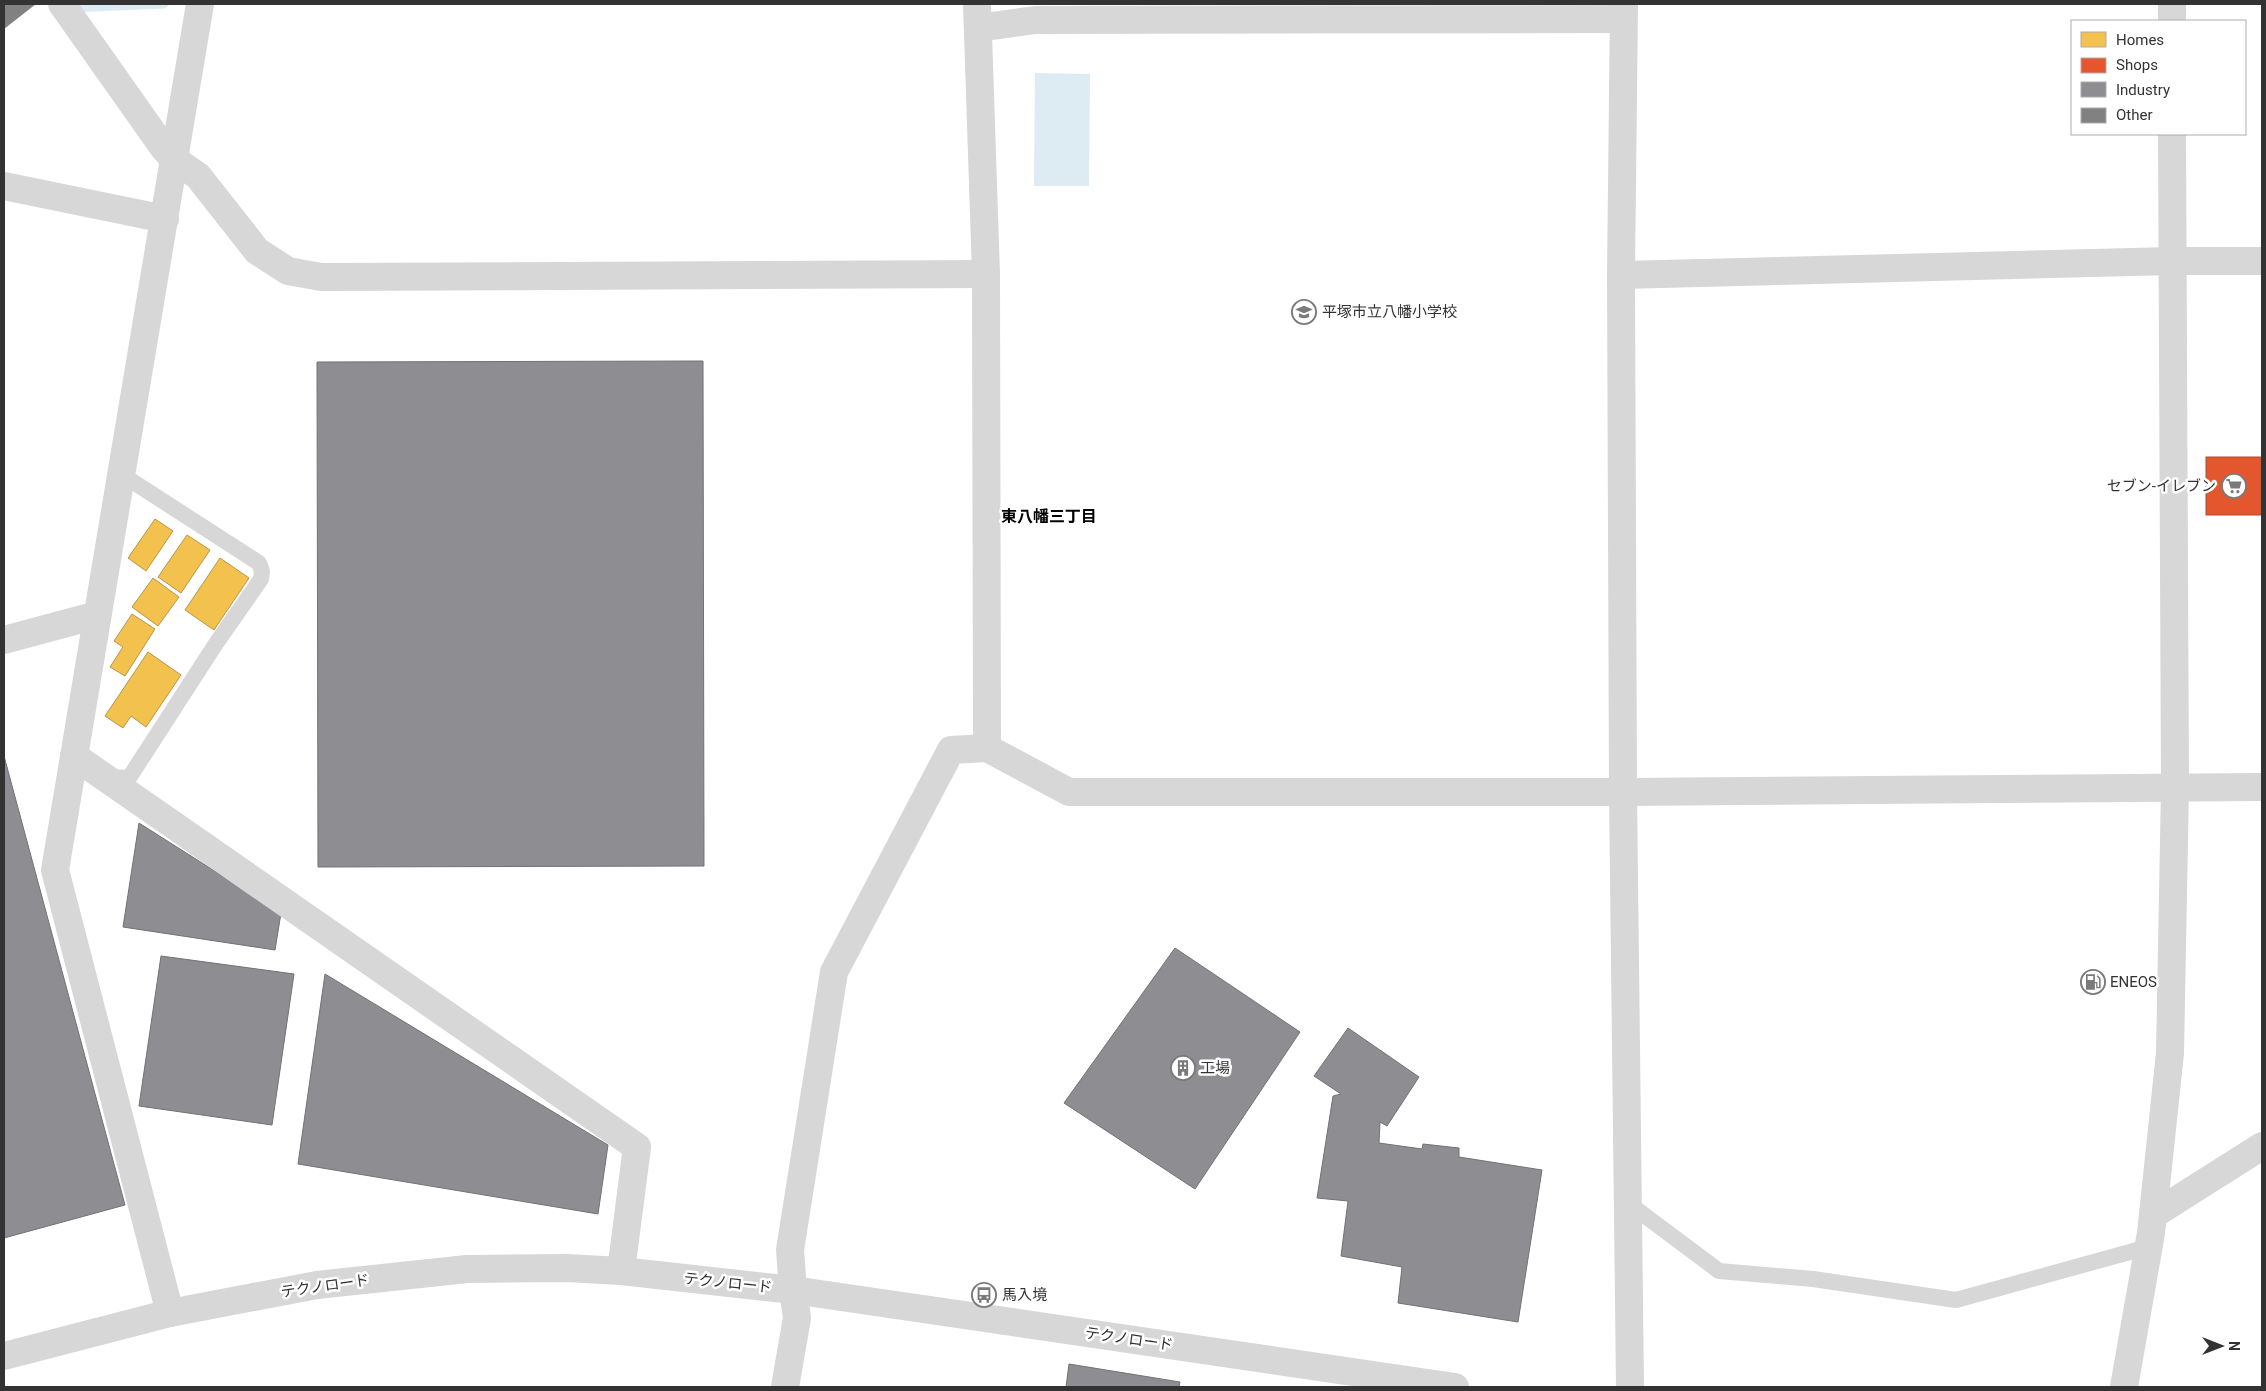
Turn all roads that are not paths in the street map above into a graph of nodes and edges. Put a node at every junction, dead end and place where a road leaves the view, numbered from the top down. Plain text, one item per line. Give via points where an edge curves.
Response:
1 (62, 4) edge
2 (200, 4) edge
3 (2172, 4) edge
4 (1623, 11) edge
5 (977, 16) edge
6 (2172, 20) edge
7 (2172, 135) edge
8 (176, 160) junction
9 (4, 186) edge
10 (166, 219) junction
11 (2172, 261) junction
12 (2262, 261) edge
13 (986, 274) junction
14 (1621, 275) junction
15 (121, 474) junction
16 (97, 615) junction
17 (4, 640) edge
18 (987, 748) junction
19 (74, 756) junction
20 (104, 777) junction
21 (2175, 787) junction
22 (2262, 787) edge
23 (1623, 792) junction
24 (2262, 1146) edge
25 (1628, 1203) junction
26 (2153, 1215) junction
27 (2148, 1247) junction
28 (622, 1271) junction
29 (792, 1290) junction
30 (170, 1313) junction
31 (4, 1356) edge
32 (786, 1387) edge
33 (1455, 1387) edge
34 (1630, 1387) edge
35 (2124, 1387) edge

1 - 8 street
2 - 8 street
3 - 6 street
4 - 5 street via 1035,20
4 - 14 street
5 - 13 street
7 - 11 street
8 - 10 street
8 - 13 street via 198,176 257,250 288,271 321,277
9 - 10 street
10 - 15 street
11 - 12 street
11 - 14 street
11 - 21 street
13 - 18 street
14 - 23 street
15 - 16 street
15 - 20 lane via 259,563 262,571 261,579 129,778
16 - 17 street
16 - 19 street
18 - 23 street via 1069,792
18 - 29 street via 951,750 834,972 790,1250
19 - 20 street
19 - 30 street via 55,870
20 - 28 street via 637,1148
21 - 22 street
21 - 23 street
21 - 26 street via 2170,1052
23 - 25 street
24 - 26 street
25 - 27 lane via 1719,1271 1814,1279 1956,1300
25 - 34 street
26 - 27 street
27 - 35 street
28 - 29 street, テクノロード
28 - 30 street, テクノロード via 468,1269 317,1285
29 - 32 street via 797,1318
29 - 33 street, テクノロード
30 - 31 street, テクノロード

